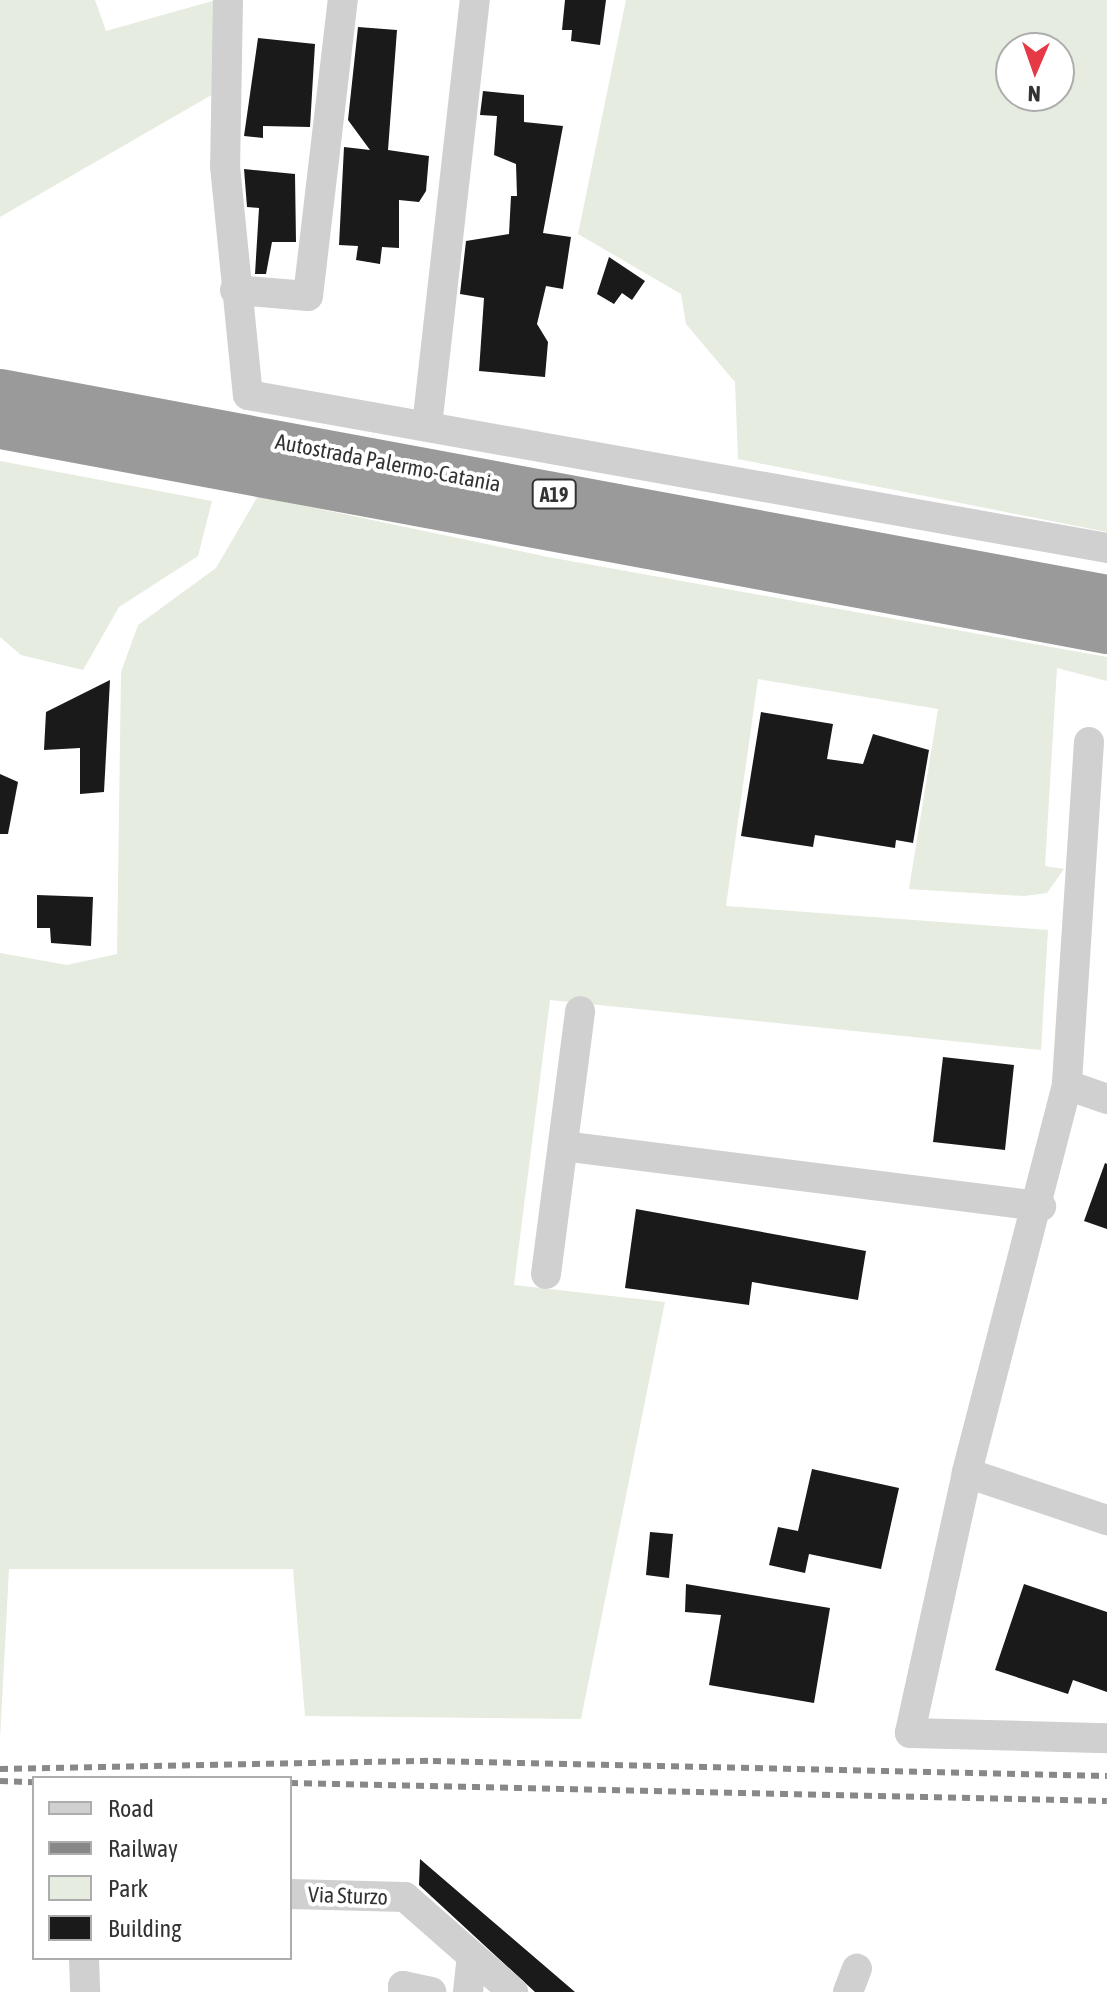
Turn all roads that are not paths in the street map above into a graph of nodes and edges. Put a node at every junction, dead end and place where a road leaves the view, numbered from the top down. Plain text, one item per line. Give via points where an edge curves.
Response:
1 (228, 0) edge
2 (343, 0) edge
3 (475, 0) edge
4 (235, 290) junction
5 (0, 391) edge
6 (427, 426) junction
7 (0, 427) edge
8 (1107, 548) edge
9 (1107, 597) edge
10 (1107, 632) edge
11 (1089, 742) dead end
12 (580, 1011) dead end
13 (1067, 1085) junction
14 (1107, 1099) edge
15 (563, 1146) junction
16 (1041, 1206) junction
17 (546, 1274) dead end
18 (967, 1473) junction
19 (1107, 1520) edge
20 (1107, 1738) edge
21 (292, 1894) edge
22 (472, 1956) junction
23 (84, 1960) edge
24 (85, 1992) edge
25 (403, 1992) edge
26 (431, 1992) edge
27 (468, 1992) edge
28 (513, 1992) edge

1 - 4 street via 225,166
2 - 4 street via 308,296
3 - 6 street
4 - 6 street via 248,395
5 - 9 highway, Autostrada Palermo-Catania / A19
6 - 8 street
7 - 10 highway, Autostrada Palermo-Catania / A19
11 - 13 street
12 - 15 street
13 - 14 street
13 - 16 street
15 - 16 street
15 - 17 street
16 - 18 street
18 - 19 street
18 - 20 street via 910,1733
21 - 22 street, Via Sturzo via 405,1897
22 - 27 street
22 - 28 street
23 - 24 street
25 - 26 street via 403,1986

